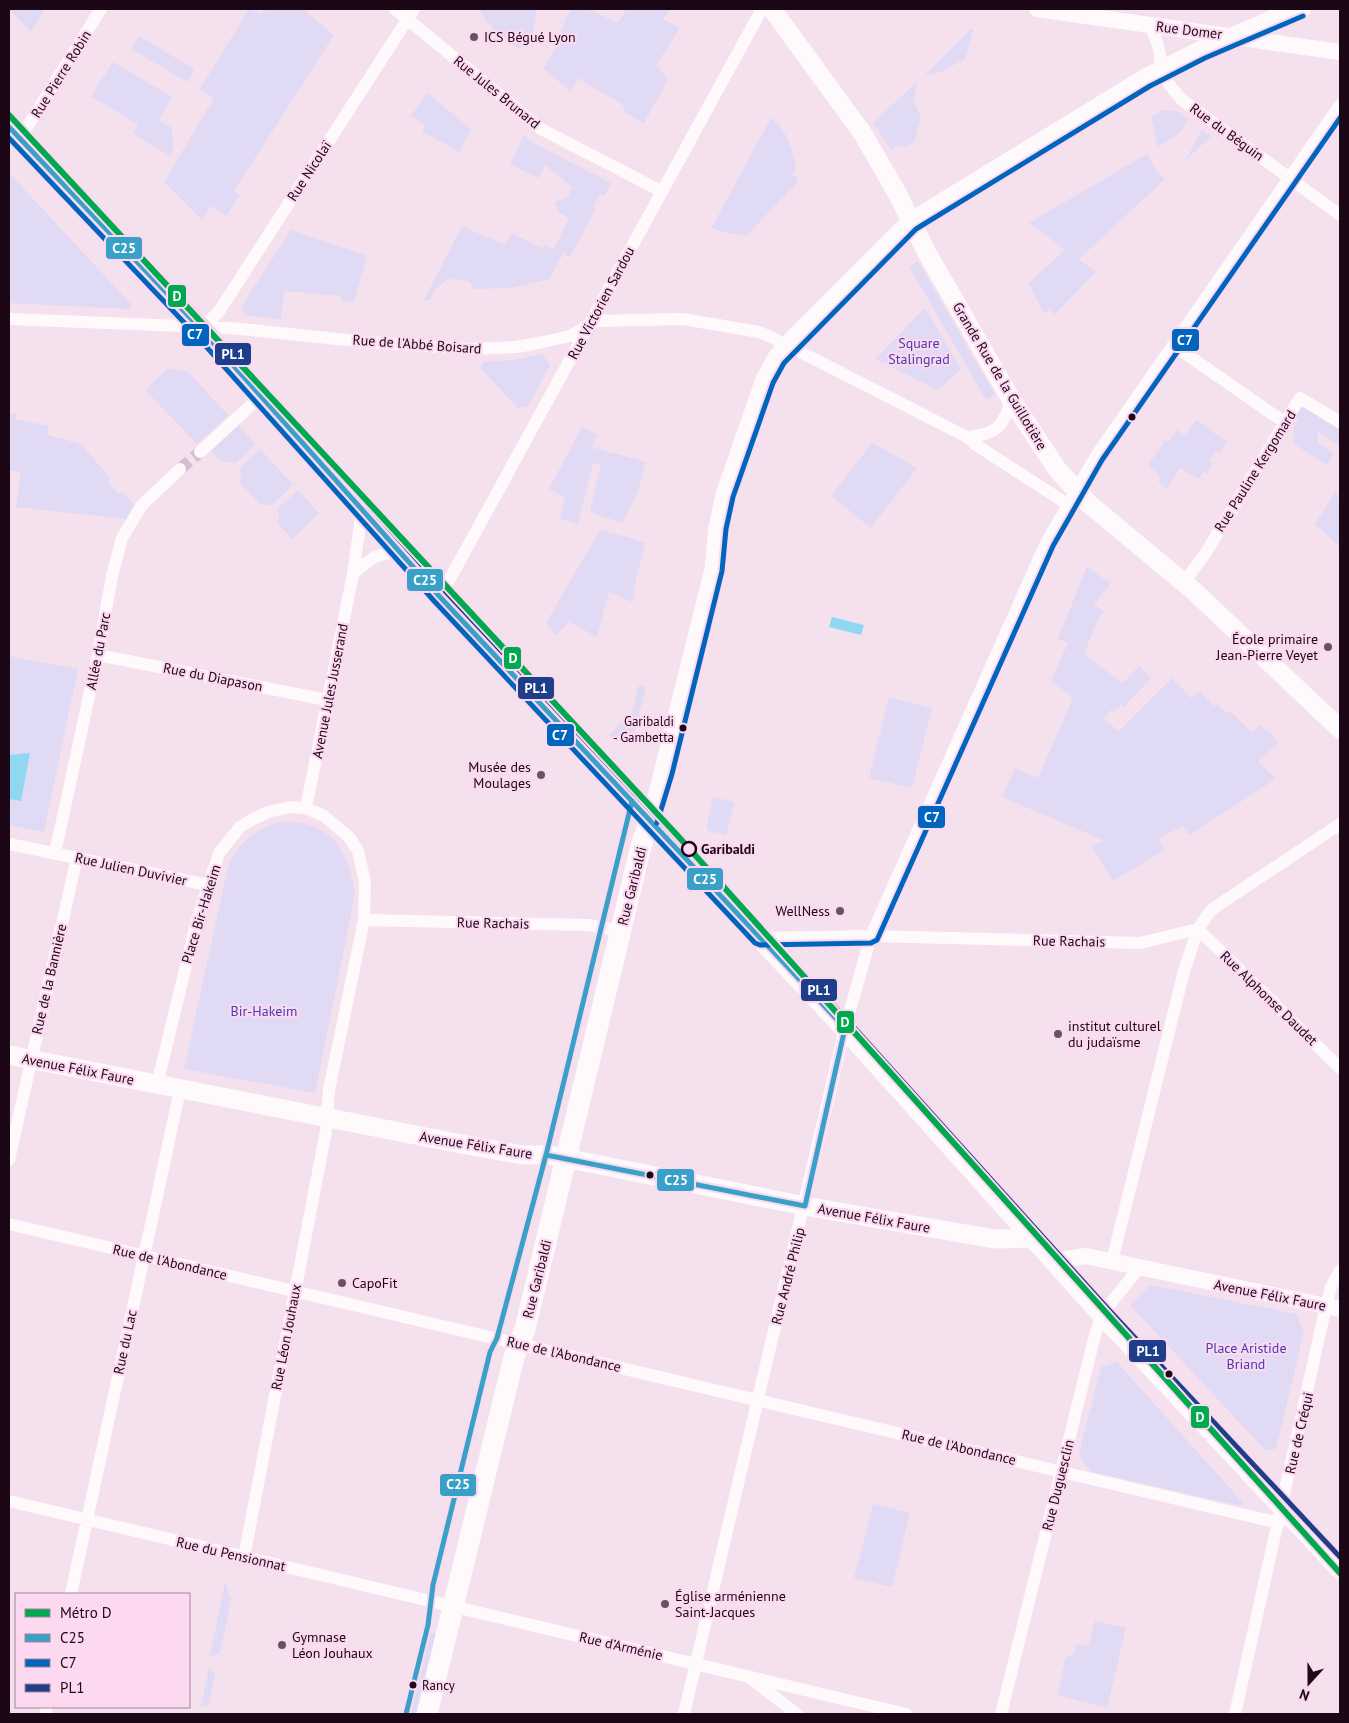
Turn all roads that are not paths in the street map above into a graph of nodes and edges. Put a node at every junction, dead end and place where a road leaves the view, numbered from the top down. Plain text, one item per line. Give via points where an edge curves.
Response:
1 (101, 9) edge
2 (395, 9) edge
3 (762, 9) edge
4 (772, 9) edge
5 (1037, 9) edge
6 (1300, 9) edge
7 (411, 14) edge
8 (1150, 26) junction
9 (1238, 36) junction
10 (1340, 52) edge
11 (1159, 72) junction
12 (1340, 105) edge
13 (14, 132) edge
14 (1290, 178) junction
15 (661, 191) junction
16 (1340, 215) edge
17 (910, 223) junction
18 (9, 319) edge
19 (589, 324) junction
20 (200, 328) junction
21 (1173, 345) junction
22 (788, 346) junction
23 (262, 396) junction
24 (1012, 401) junction
25 (920, 413) joint
26 (1284, 422) junction
27 (1340, 422) edge
28 (966, 437) junction
29 (200, 452) tunnel mouth
30 (180, 470) tunnel mouth
31 (1073, 498) junction
32 (362, 510) junction
33 (400, 552) junction
34 (353, 574) junction
35 (1184, 582) junction
36 (440, 597) junction
37 (98, 655) junction
38 (327, 700) junction
39 (1340, 729) edge
40 (306, 808) junction
41 (650, 821) junction
42 (1340, 824) edge
43 (9, 844) edge
44 (55, 853) junction
45 (77, 857) junction
46 (208, 885) junction
47 (364, 920) junction
48 (1198, 929) junction
49 (620, 931) junction
50 (872, 936) junction
51 (760, 938) junction
52 (845, 1028) junction
53 (9, 1055) edge
54 (31, 1060) junction
55 (1340, 1068) edge
56 (157, 1085) junction
57 (180, 1090) junction
58 (328, 1118) junction
59 (566, 1158) junction
60 (9, 1160) edge
61 (805, 1206) junction
62 (9, 1224) edge
63 (1033, 1238) junction
64 (143, 1256) junction
65 (1054, 1261) junction
66 (1112, 1261) junction
67 (1139, 1268) junction
68 (1340, 1271) edge
69 (295, 1292) junction
70 (1333, 1308) edge
71 (1102, 1314) junction
72 (519, 1343) junction
73 (758, 1400) junction
74 (1062, 1472) junction
75 (9, 1501) edge
76 (1281, 1514) junction
77 (87, 1521) junction
78 (244, 1557) junction
79 (1340, 1568) edge
80 (71, 1593) edge
81 (454, 1606) junction
82 (696, 1664) junction
83 (746, 1676) junction
84 (788, 1686) junction
85 (783, 1704) junction
86 (427, 1714) edge
87 (684, 1714) edge
88 (797, 1714) edge
89 (906, 1714) edge
90 (1001, 1714) edge
91 (1234, 1714) edge

1 - 13 street, Rue Pierre Robin
2 - 7 street, Rue Jules Brunard
3 - 15 street, Rue Victorien Sardou
4 - 17 main road, Grande Rue de la Guillotière via 863,134 897,193
5 - 8 street, Rue Domer
6 - 9 main road, Rue Garibaldi
7 - 15 street, Rue Jules Brunard via 541,129
7 - 20 street, Rue Nicolaï via 218,313
8 - 9 street, Rue Domer
8 - 11 street via 1160,49
9 - 10 street, Rue Domer
9 - 11 main road, Rue Garibaldi
11 - 14 street, Rue du Béguin via 1181,99
11 - 17 main road, Rue Garibaldi
12 - 14 street, Rue André Philip
13 - 20 main road
14 - 16 street, Rue du Béguin
14 - 21 street, Rue André Philip
15 - 19 street, Rue Victorien Sardou
17 - 22 main road, Rue Garibaldi
17 - 24 main road, Grande Rue de la Guillotière
18 - 20 street, Rue de l'Abbé Boisard
19 - 20 street, Rue de l'Abbé Boisard via 570,336 477,350
19 - 22 street, Rue de l'Abbé Boisard via 596,321 683,319 759,332
19 - 36 street, Rue Victorien Sardou
20 - 23 main road
21 - 26 street
21 - 31 street, Rue André Philip via 1096,456
22 - 25 street, Rue de l'Abbé Boisard
22 - 41 main road, Rue Garibaldi via 766,380 726,496 715,569
23 - 29 street
23 - 32 main road
24 - 28 street via 997,430
24 - 31 main road, Grande Rue de la Guillotière
25 - 28 street, Grande Rue de la Guillotière
26 - 27 street, Rue Pauline Kergomard via 1300,398
26 - 35 street, Rue Pauline Kergomard via 1205,554
28 - 31 street, Grande Rue de la Guillotière
30 - 37 street, Allée du Parc via 142,505 122,538
31 - 35 main road, Grande Rue de la Guillotière
31 - 50 street, Rue André Philip via 1046,543
32 - 33 main road
32 - 34 street, Avenue Jules Jusserand
33 - 34 street via 385,552 372,557
33 - 36 main road
34 - 38 street, Avenue Jules Jusserand
35 - 39 main road, Grande Rue de la Guillotière
36 - 41 main road
37 - 38 street, Rue du Diapason
37 - 44 street, Allée du Parc
38 - 40 street, Avenue Jules Jusserand
40 - 46 street, Place Bir-Hakeim via 268,812 240,827 219,853
40 - 47 street via 337,825 358,851 365,882
41 - 49 main road, Rue Garibaldi
41 - 51 main road
42 - 48 street via 1211,910
43 - 44 street, Rue Julien Duvivier
44 - 45 street, Rue Julien Duvivier
45 - 46 street, Rue Julien Duvivier
45 - 54 street, Rue de la Bannière
46 - 56 street, Place Bir-Hakeim
47 - 49 street, Rue Rachais via 589,925
47 - 58 street via 329,1090
48 - 50 street, Rue Rachais via 1140,943
48 - 55 street, Rue Alphonse Daudet
48 - 66 street via 1184,971
49 - 59 main road, Rue Garibaldi
50 - 51 street, Rue Rachais
50 - 52 street, Rue André Philip
51 - 52 main road
52 - 61 street, Rue André Philip
52 - 63 main road
53 - 54 main road, Avenue Félix Faure
54 - 56 main road, Avenue Félix Faure
54 - 60 street, Rue de la Bannière
56 - 57 main road, Avenue Félix Faure
57 - 58 main road, Avenue Félix Faure
57 - 64 street, Rue du Lac
58 - 59 main road, Avenue Félix Faure via 508,1152
58 - 69 street, Rue Léon Jouhaux
59 - 61 main road, Avenue Félix Faure
59 - 72 main road, Rue Garibaldi
61 - 63 main road, Avenue Félix Faure via 995,1238
61 - 73 street, Rue André Philip
62 - 64 street, Rue de l'Abondance
63 - 65 main road
64 - 69 street, Rue de l'Abondance
64 - 77 street, Rue du Lac
65 - 66 street, Avenue Félix Faure via 1086,1256
65 - 71 main road
66 - 67 street, Avenue Félix Faure
67 - 70 street, Avenue Félix Faure
67 - 71 street, Rue Duguesclin
68 - 70 street, Rue de Créqui via 1331,1287
69 - 72 street, Rue de l'Abondance
69 - 78 street, Rue Léon Jouhaux
70 - 76 street, Rue de Créqui
71 - 74 street, Rue Duguesclin
71 - 76 main road
72 - 73 street, Rue de l'Abondance
72 - 81 main road, Rue Garibaldi
73 - 74 street, Rue de l'Abondance
73 - 82 street, Rue André Philip
74 - 76 street
74 - 90 street, Rue Duguesclin
75 - 77 street, Rue du Pensionnat
76 - 79 main road
76 - 91 street, Rue de Créqui
77 - 78 street, Rue du Pensionnat
77 - 80 street, Rue du Lac
78 - 81 street, Rue du Pensionnat
81 - 82 street, Rue d’Arménie
81 - 86 main road, Rue Garibaldi
82 - 83 street, Rue d’Arménie
82 - 87 street, Rue André Philip
83 - 84 street, Rue d’Arménie
83 - 85 street
84 - 85 street
84 - 89 street, Rue d’Arménie
85 - 88 street

